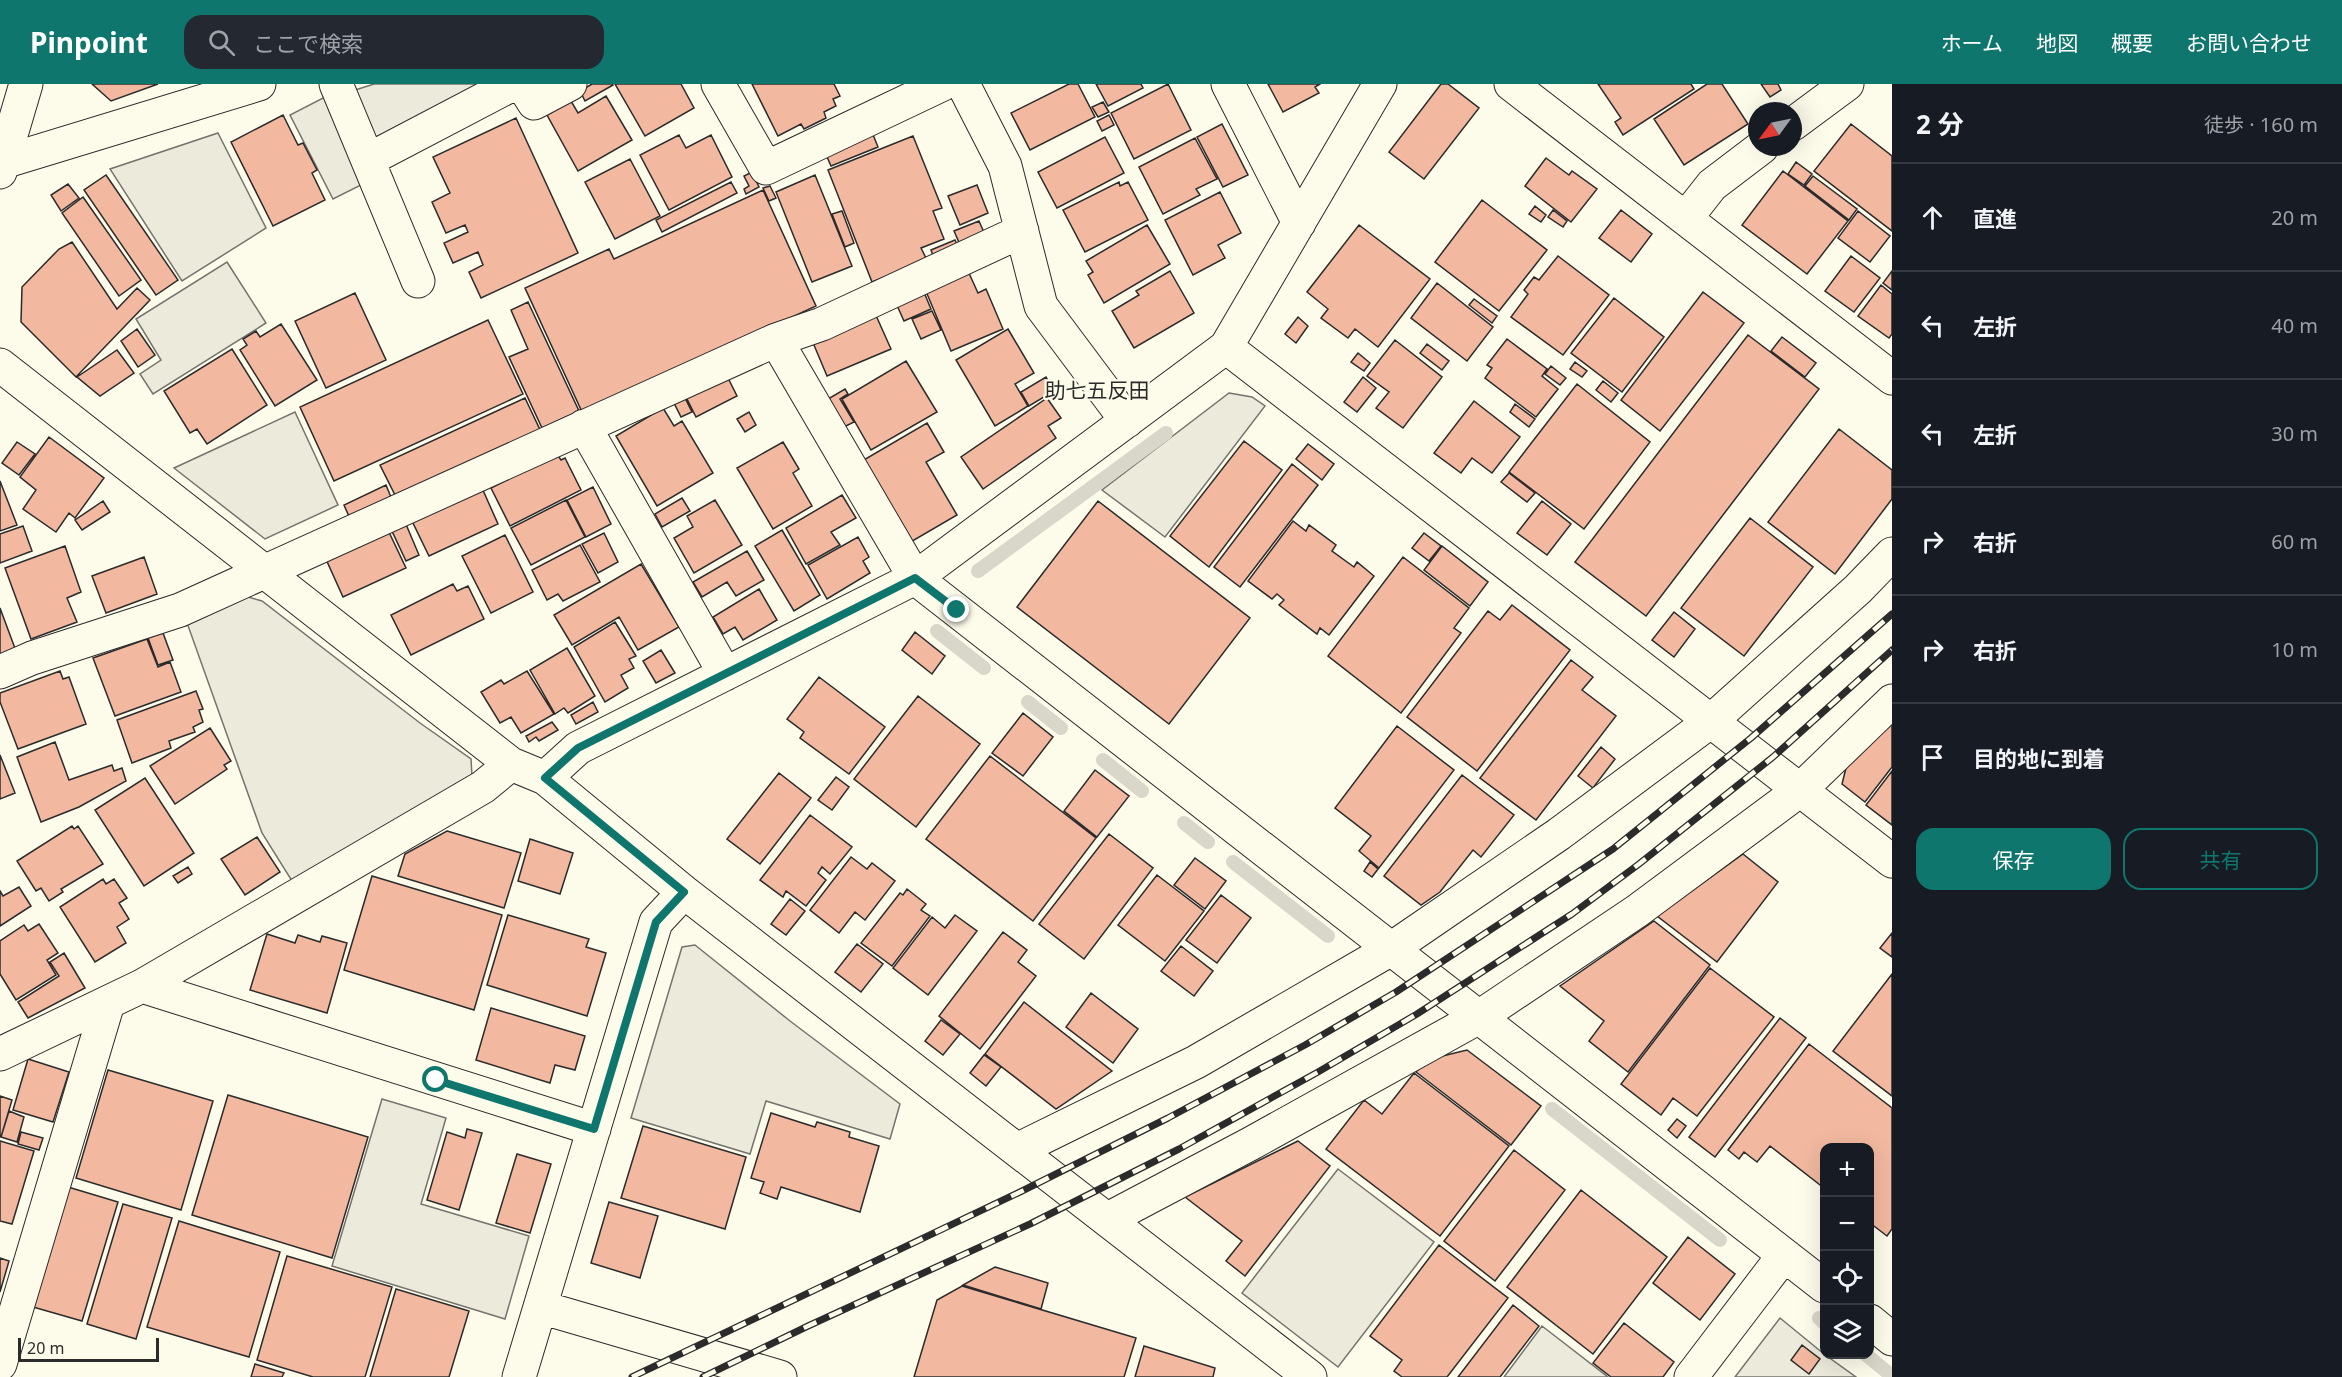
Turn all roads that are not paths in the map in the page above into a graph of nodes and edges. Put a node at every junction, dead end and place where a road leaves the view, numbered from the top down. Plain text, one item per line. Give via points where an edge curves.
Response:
1 (26, 84) edge
2 (259, 84) edge
3 (336, 84) edge
4 (513, 84) edge
5 (522, 84) edge
6 (570, 84) edge
7 (718, 84) edge
8 (943, 84) edge
9 (963, 84) edge
10 (1228, 84) edge
11 (1380, 84) edge
12 (1511, 84) edge
13 (1847, 84) edge
14 (1802, 117) edge
15 (1750, 156) edge
16 (368, 160) junction
17 (1, 166) edge
18 (1686, 218) junction
19 (1299, 223) junction
20 (1022, 231) junction
21 (418, 281) dead end
22 (776, 340) junction
23 (1226, 347) junction
24 (0, 365) edge
25 (1892, 378) edge
26 (1127, 421) junction
27 (584, 426) junction
28 (1892, 554) edge
29 (264, 571) junction
30 (915, 578) junction
31 (0, 672) edge
32 (725, 674) junction
33 (1892, 701) edge
34 (1711, 721) junction
35 (512, 764) junction
36 (545, 778) junction
37 (1800, 790) junction
38 (1892, 861) edge
39 (684, 892) junction
40 (1391, 949) junction
41 (142, 986) junction
42 (108, 1003) junction
43 (1479, 1017) junction
44 (0, 1054) edge
45 (594, 1129) junction
46 (1017, 1150) junction
47 (1108, 1219) junction
48 (1785, 1255) junction
49 (1820, 1283) edge
50 (540, 1307) junction
51 (1874, 1325) edge
52 (1892, 1339) edge
53 (0, 1364) edge
54 (519, 1377) edge
55 (780, 1377) edge
56 (1310, 1377) edge
57 (1690, 1377) edge

1 - 17 street
2 - 17 street
3 - 16 street
4 - 16 street
5 - 6 street via 534,103
7 - 8 street via 766,168
9 - 20 street via 1005,165
10 - 19 street
11 - 19 street
12 - 18 street
13 - 14 street
15 - 18 street via 1712,184
16 - 21 street
18 - 25 street
19 - 23 street
20 - 22 street via 822,324
20 - 26 street via 1041,306
22 - 27 street
22 - 30 street
23 - 26 street
23 - 34 street
24 - 29 street
26 - 30 street
27 - 29 street
27 - 32 street
28 - 34 street
29 - 31 street via 180,610
29 - 35 street
30 - 32 street
30 - 40 street
32 - 36 street via 578,748
33 - 37 street
34 - 37 street
34 - 40 street via 1559,834
35 - 36 street
35 - 41 street via 483,787
36 - 39 street
37 - 38 street
37 - 43 street via 1637,911
39 - 45 street via 656,922
39 - 46 street
40 - 43 street
40 - 46 street via 1196,1062
41 - 42 street
41 - 45 street
42 - 44 street
42 - 53 street
43 - 47 street
43 - 48 street
45 - 50 street
46 - 47 street
47 - 56 street
48 - 49 street
48 - 57 street
50 - 54 street
50 - 55 street
51 - 52 street

